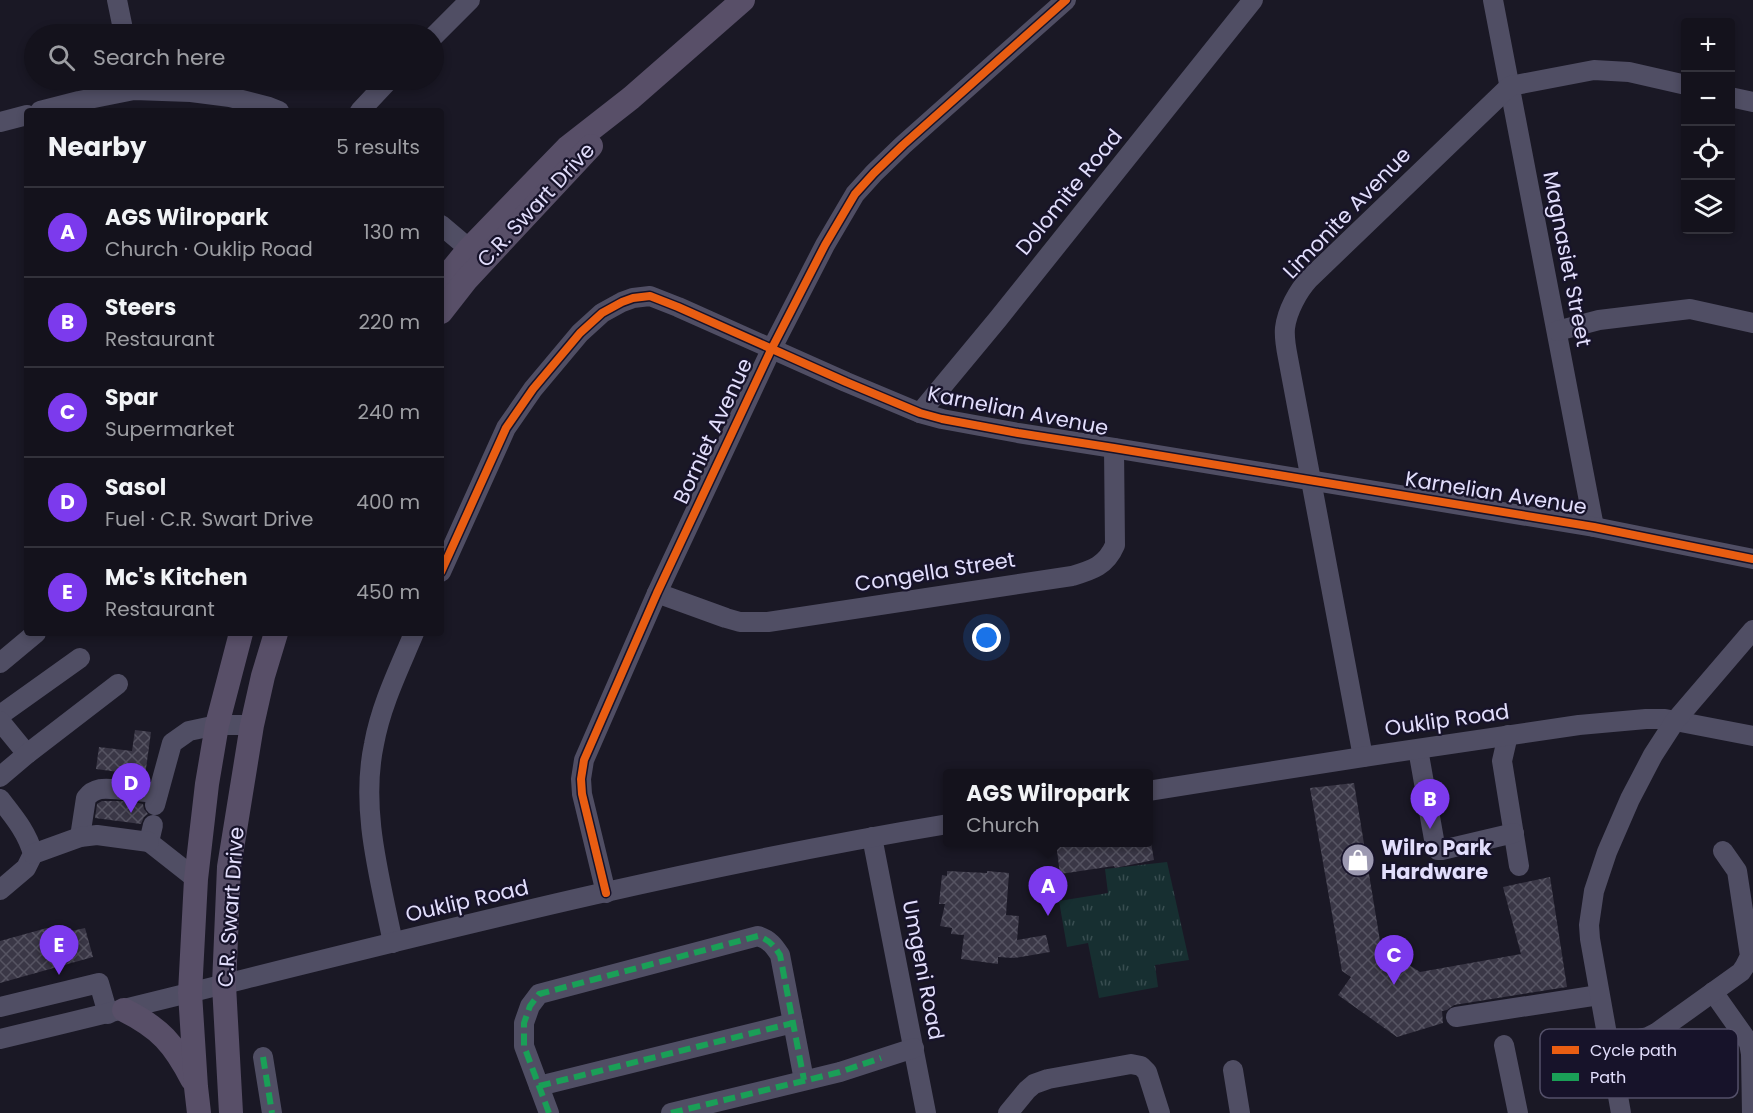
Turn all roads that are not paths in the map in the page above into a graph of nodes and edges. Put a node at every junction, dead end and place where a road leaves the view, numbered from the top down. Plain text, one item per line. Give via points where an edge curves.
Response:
1 (117, 0) edge
2 (470, 0) edge
3 (743, 0) edge
4 (1066, 0) edge
5 (1253, 0) edge
6 (1493, 0) edge
7 (122, 24) edge
8 (444, 26) edge
9 (1681, 84) edge
10 (1510, 86) junction
11 (115, 90) edge
12 (174, 90) edge
13 (380, 90) edge
14 (1735, 97) edge
15 (1753, 102) edge
16 (51, 108) edge
17 (272, 108) edge
18 (363, 108) edge
19 (24, 116) edge
20 (0, 122) edge
21 (444, 228) edge
22 (477, 255) junction
23 (444, 282) edge
24 (444, 308) edge
25 (1753, 323) edge
26 (1557, 331) junction
27 (771, 350) junction
28 (920, 412) junction
29 (1114, 448) junction
30 (1310, 480) junction
31 (1594, 527) junction
32 (1753, 559) edge
33 (444, 565) edge
34 (657, 594) junction
35 (1753, 630) edge
36 (32, 636) edge
37 (240, 636) edge
38 (275, 636) edge
39 (413, 636) edge
40 (80, 658) dead end
41 (0, 663) edge
42 (118, 684) dead end
43 (0, 715) edge
44 (0, 721) edge
45 (1675, 721) junction
46 (217, 725) junction
47 (252, 725) junction
48 (1508, 735) junction
49 (1753, 736) edge
50 (1418, 749) junction
51 (27, 754) junction
52 (1363, 757) junction
53 (0, 777) edge
54 (1153, 790) edge
55 (0, 799) edge
56 (943, 825) edge
57 (1514, 833) junction
58 (80, 837) junction
59 (872, 837) junction
60 (1723, 851) dead end
61 (33, 854) junction
62 (1519, 866) dead end
63 (196, 879) junction
64 (0, 890) edge
65 (606, 893) junction
66 (393, 943) junction
67 (224, 985) junction
68 (1713, 992) junction
69 (190, 993) junction
70 (1599, 995) junction
71 (0, 1007) edge
72 (116, 1012) junction
73 (1456, 1017) dead end
74 (793, 1023) junction
75 (1747, 1028) edge
76 (1606, 1029) edge
77 (1662, 1029) edge
78 (0, 1039) edge
79 (1504, 1044) dead end
80 (914, 1048) junction
81 (263, 1057) dead end
82 (1233, 1070) dead end
83 (804, 1080) junction
84 (539, 1086) junction
85 (196, 1087) junction
86 (1618, 1098) edge
87 (678, 1112) edge
88 (200, 1113) edge
89 (231, 1113) edge
90 (273, 1113) edge
91 (549, 1113) edge
92 (926, 1113) edge
93 (1008, 1113) edge
94 (1160, 1113) edge
95 (1240, 1113) edge
96 (1518, 1113) edge
97 (1621, 1113) edge
98 (1752, 1113) edge

1 - 7 street
2 - 8 street
3 - 22 main road, C.R. Swart Drive via 567,148
4 - 27 street, Borniet Avenue via 863,184 825,245
5 - 28 street, Dolomite Road
6 - 10 street, Magnasiet Street
9 - 10 street via 1629,72 1594,70
10 - 26 street, Magnasiet Street
10 - 30 street, Limonite Avenue via 1309,279 1289,312 1285,339
11 - 16 street
12 - 17 street via 230,97
13 - 18 street
14 - 15 street
19 - 20 street
21 - 22 street
22 - 23 main road, C.R. Swart Drive
22 - 24 main road, C.R. Swart Drive via 466,280
25 - 26 street via 1690,309 1599,320
26 - 31 street, Magnasiet Street
27 - 28 street, Karnelian Avenue
27 - 33 street, Karnelian Avenue via 650,296 622,302 602,313 533,389 506,428
27 - 34 street, Borniet Avenue
28 - 29 street, Karnelian Avenue
29 - 30 street, Karnelian Avenue
29 - 34 street, Congella Street via 1115,545 1111,555 1094,569 1072,576 768,622 740,622
30 - 31 street, Karnelian Avenue
30 - 52 street, Limonite Avenue
31 - 32 street, Karnelian Avenue
34 - 65 street, Borniet Avenue via 581,770 582,794
35 - 45 street
36 - 41 street
37 - 46 main road, C.R. Swart Drive
38 - 47 main road, C.R. Swart Drive
39 - 66 street via 391,687 372,751 370,814
40 - 43 street
42 - 51 street
44 - 51 street
45 - 48 street, Ouklip Road via 1646,719
45 - 49 street, Ouklip Road
45 - 70 street via 1630,799 1594,891 1589,925
46 - 47 street
46 - 58 street via 189,731 172,742 157,799 129,790 100,788 88,795
46 - 63 main road, C.R. Swart Drive
47 - 67 main road, C.R. Swart Drive via 229,867
48 - 50 street, Ouklip Road
48 - 57 street via 1502,761
50 - 52 street, Ouklip Road
50 - 57 street via 1437,849
51 - 53 street
52 - 54 street, Ouklip Road
55 - 61 street via 23,828
56 - 59 street, Ouklip Road
57 - 62 street
58 - 61 street
58 - 63 street via 151,834
59 - 65 street, Ouklip Road
59 - 80 street, Umgeni Road
60 - 68 street via 1737,871 1750,956 1741,972
61 - 64 street via 26,868
63 - 69 main road, C.R. Swart Drive
65 - 66 street, Ouklip Road
66 - 67 street, Ouklip Road
67 - 69 street, Ouklip Road
67 - 89 main road, C.R. Swart Drive
68 - 75 street
68 - 77 street
69 - 72 street, Ouklip Road
69 - 85 main road, C.R. Swart Drive
70 - 73 street
70 - 76 street
71 - 72 street via 99,983
72 - 78 street, Ouklip Road
72 - 85 main road via 143,1019 165,1037
74 - 83 street
74 - 84 street
74 - 84 street via 780,956 767,939 758,936 539,994 524,1023 524,1046
75 - 98 street
79 - 96 street
80 - 83 street
80 - 92 street, Umgeni Road
81 - 90 street
82 - 95 street
83 - 87 street
84 - 91 street
85 - 88 main road, C.R. Swart Drive
86 - 97 street
93 - 94 street via 1034,1084 1131,1064 1147,1072

